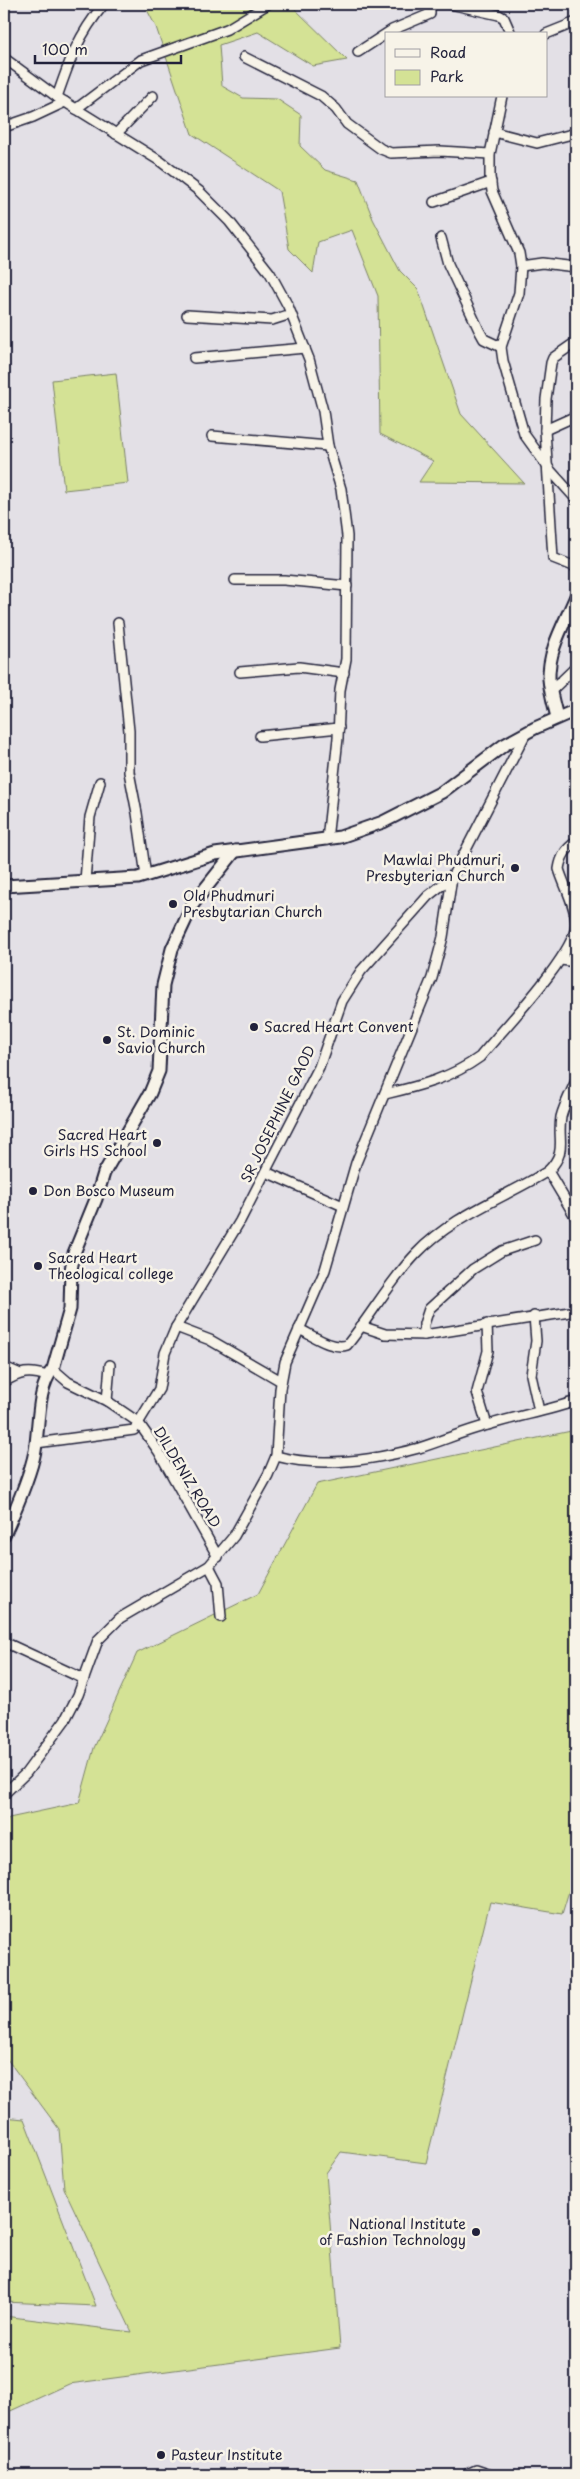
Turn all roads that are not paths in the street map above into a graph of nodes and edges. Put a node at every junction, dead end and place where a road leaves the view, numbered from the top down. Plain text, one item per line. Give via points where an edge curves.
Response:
1 (104, 4) edge
2 (268, 4) edge
3 (430, 4) edge
4 (450, 4) edge
5 (576, 21) edge
6 (389, 32) edge
7 (510, 32) edge
8 (548, 33) edge
9 (385, 35) edge
10 (358, 52) dead end
11 (244, 56) dead end
12 (4, 58) edge
13 (153, 96) dead end
14 (502, 98) edge
15 (61, 100) junction
16 (76, 109) junction
17 (4, 127) edge
18 (494, 132) junction
19 (116, 134) junction
20 (576, 134) edge
21 (490, 154) junction
22 (491, 182) junction
23 (434, 202) dead end
24 (441, 238) dead end
25 (522, 266) junction
26 (576, 266) edge
27 (291, 314) junction
28 (187, 315) dead end
29 (576, 342) edge
30 (501, 347) junction
31 (305, 348) junction
32 (194, 358) dead end
33 (576, 416) edge
34 (546, 430) junction
35 (212, 436) dead end
36 (328, 446) junction
37 (550, 470) junction
38 (576, 499) edge
39 (576, 567) edge
40 (235, 580) dead end
41 (347, 586) junction
42 (576, 596) edge
43 (118, 623) dead end
44 (576, 667) edge
45 (240, 672) dead end
46 (344, 673) junction
47 (551, 691) junction
48 (576, 710) edge
49 (557, 717) junction
50 (339, 728) junction
51 (526, 732) junction
52 (260, 736) dead end
53 (100, 782) dead end
54 (327, 840) junction
55 (576, 842) edge
56 (235, 851) junction
57 (146, 876) junction
58 (452, 877) junction
59 (85, 881) junction
60 (4, 886) edge
61 (561, 960) junction
62 (576, 962) edge
63 (576, 1081) edge
64 (385, 1094) junction
65 (548, 1171) junction
66 (266, 1172) junction
67 (344, 1206) junction
68 (576, 1218) edge
69 (535, 1240) dead end
70 (576, 1311) edge
71 (534, 1316) junction
72 (486, 1324) junction
73 (360, 1326) junction
74 (176, 1327) junction
75 (299, 1329) junction
76 (424, 1335) junction
77 (110, 1365) dead end
78 (4, 1366) edge
79 (50, 1372) junction
80 (18, 1373) junction
81 (281, 1381) junction
82 (4, 1382) edge
83 (107, 1401) junction
84 (576, 1401) edge
85 (539, 1411) junction
86 (138, 1422) junction
87 (487, 1425) junction
88 (36, 1442) junction
89 (276, 1456) junction
90 (4, 1535) edge
91 (218, 1557) junction
92 (209, 1566) junction
93 (221, 1617) dead end
94 (4, 1642) edge
95 (84, 1680) junction
96 (4, 1794) edge
97 (465, 2475) edge
98 (491, 2475) edge

1 - 15 street via 74,48
2 - 16 street via 227,30 141,60
3 - 6 street via 430,14
4 - 7 street via 499,14
5 - 8 street
9 - 10 street
11 - 21 street via 320,96 347,124 391,153 440,150
12 - 15 street
13 - 19 street
14 - 18 street
15 - 16 street
15 - 17 street via 33,117
16 - 19 street
18 - 20 street via 537,143
18 - 21 street
19 - 27 street via 160,161 229,221 270,273
21 - 22 street
22 - 23 street
22 - 25 street
24 - 30 street via 448,264 479,330 484,338
25 - 26 street via 542,263
25 - 30 street via 519,293
27 - 28 street via 272,320
27 - 31 street
29 - 34 street via 551,363
30 - 37 street via 524,434
31 - 32 street
31 - 36 street via 323,410
33 - 34 street
34 - 37 street
35 - 36 street
36 - 41 street via 344,510
37 - 38 street
37 - 39 street via 553,558
40 - 41 street via 284,580
41 - 46 street
42 - 47 street via 553,650 549,680
43 - 57 street via 129,731 129,772
44 - 47 street
45 - 46 street via 299,667
46 - 50 street
47 - 49 street
48 - 49 street
49 - 51 street
50 - 52 street
50 - 54 street
51 - 54 street via 442,792 383,822
51 - 58 street, SR JOSEPHINE GAOD
53 - 59 street via 90,817
54 - 56 street
55 - 61 street via 565,851 560,861 559,869 576,924 569,948
56 - 57 street via 215,854
56 - 79 street via 193,904 172,949 163,985 159,1071 150,1093 104,1173 74,1253 70,1270 70,1309
57 - 59 street
58 - 64 street via 443,937 432,978
58 - 66 street, SR JOSEPHINE GAOD via 428,896 348,990 319,1067
59 - 60 street
61 - 62 street
61 - 64 street via 480,1058 436,1082
63 - 65 street via 562,1114 561,1153
64 - 67 street via 356,1163
65 - 68 street
65 - 73 street via 443,1231 392,1282
66 - 67 street
66 - 74 street, SR JOSEPHINE GAOD
67 - 75 street via 325,1270
69 - 76 street via 502,1251 473,1269 429,1309
70 - 71 street
71 - 72 street
71 - 85 street via 536,1341 530,1375
72 - 76 street
72 - 87 street via 488,1351 477,1392
73 - 75 street via 347,1346 340,1348
73 - 76 street via 385,1334
74 - 81 street via 210,1340
74 - 86 street, SR JOSEPHINE GAOD via 165,1353 159,1389
75 - 81 street
77 - 83 street
78 - 80 street
79 - 80 street
79 - 83 street, DILDENIZ ROAD
79 - 88 street via 38,1415
80 - 82 street
81 - 89 street
83 - 86 street, DILDENIZ ROAD
84 - 85 street
85 - 87 street
86 - 88 street via 134,1430 128,1432
86 - 91 street, DILDENIZ ROAD via 159,1452
87 - 89 street via 419,1448 385,1455 320,1462
88 - 90 street via 35,1453
89 - 91 street via 234,1536
91 - 92 street
92 - 93 street via 218,1583
92 - 95 street via 120,1618 98,1640
94 - 95 street
95 - 96 street via 51,1741 26,1773
97 - 98 street via 476,2470

